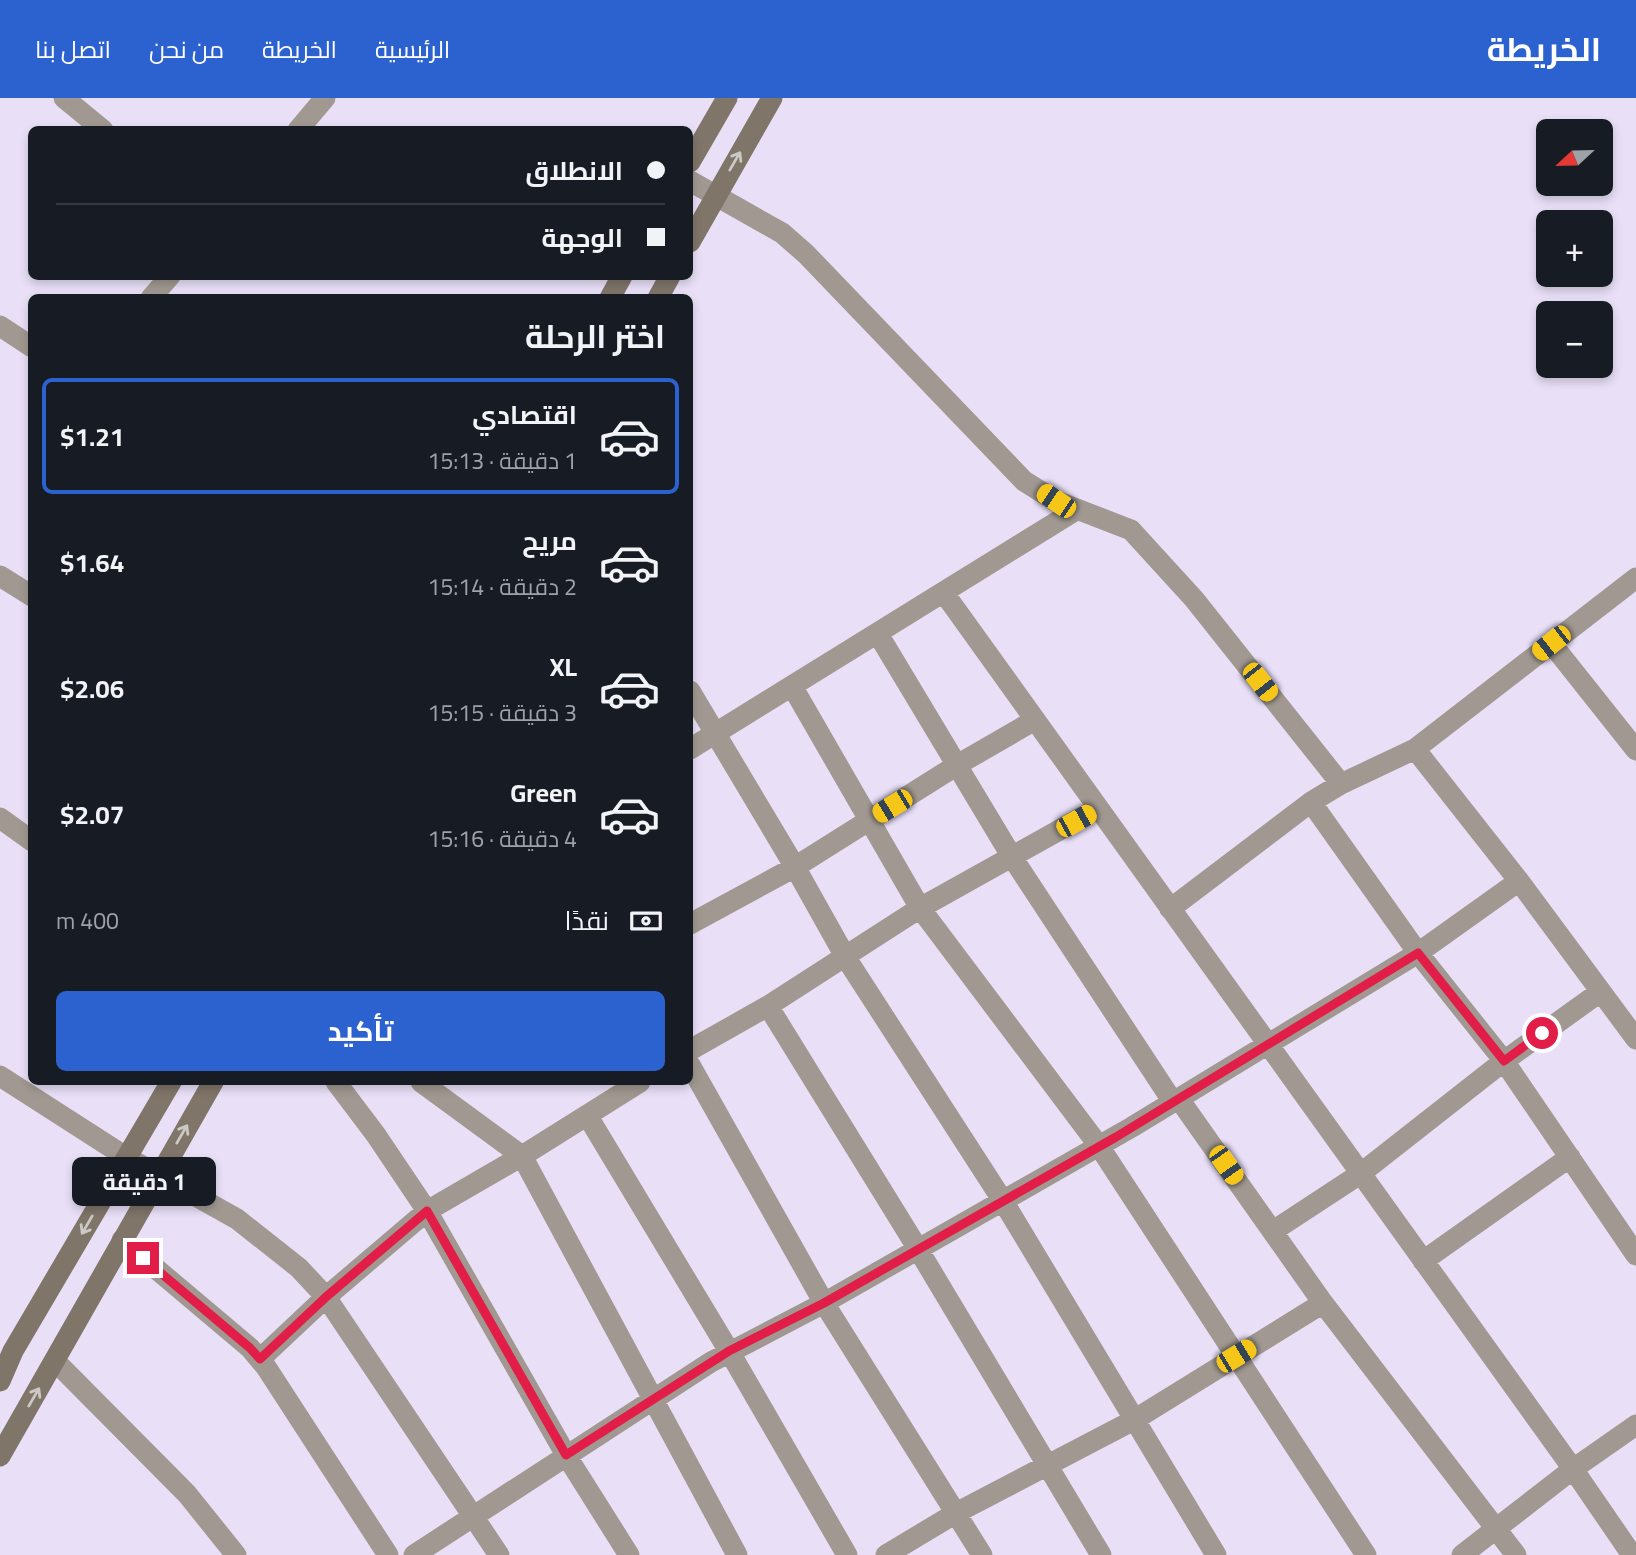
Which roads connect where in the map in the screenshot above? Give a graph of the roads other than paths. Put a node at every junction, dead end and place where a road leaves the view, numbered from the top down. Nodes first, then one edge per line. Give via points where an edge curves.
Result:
1 (64, 98) edge
2 (325, 98) edge
3 (772, 98) edge
4 (722, 100) edge
5 (98, 126) edge
6 (301, 126) edge
7 (693, 156) edge
8 (693, 183) edge
9 (716, 195) junction
10 (693, 237) edge
11 (167, 280) edge
12 (154, 294) edge
13 (0, 326) edge
14 (28, 344) edge
15 (1076, 510) junction
16 (0, 576) edge
17 (1636, 578) edge
18 (944, 593) junction
19 (28, 594) edge
20 (878, 634) junction
21 (1551, 643) junction
22 (792, 686) junction
23 (693, 696) edge
24 (1035, 720) junction
25 (715, 733) junction
26 (693, 747) edge
27 (1415, 749) junction
28 (1636, 750) edge
29 (957, 765) junction
30 (1341, 785) junction
31 (1311, 802) junction
32 (1097, 808) junction
33 (0, 818) edge
34 (870, 820) junction
35 (28, 829) edge
36 (1012, 857) junction
37 (795, 867) junction
38 (1519, 881) junction
39 (920, 908) junction
40 (1170, 909) junction
41 (693, 922) edge
42 (1418, 953) junction
43 (846, 958) junction
44 (1600, 992) junction
45 (768, 1006) junction
46 (1636, 1040) edge
47 (1267, 1045) junction
48 (693, 1048) edge
49 (1504, 1061) junction
50 (693, 1070) edge
51 (0, 1076) edge
52 (169, 1085) edge
53 (211, 1085) edge
54 (338, 1085) edge
55 (425, 1085) edge
56 (635, 1085) edge
57 (1176, 1100) junction
58 (587, 1115) junction
59 (1099, 1146) junction
60 (522, 1156) junction
61 (126, 1157) junction
62 (1570, 1157) junction
63 (1360, 1174) junction
64 (158, 1176) junction
65 (1003, 1201) junction
66 (427, 1211) junction
67 (1273, 1231) junction
68 (122, 1240) junction
69 (918, 1249) junction
70 (1636, 1255) edge
71 (1423, 1261) junction
72 (326, 1297) junction
73 (824, 1303) junction
74 (1323, 1303) junction
75 (7, 1347) edge
76 (729, 1351) junction
77 (1236, 1356) junction
78 (260, 1359) junction
79 (55, 1361) junction
80 (0, 1381) edge
81 (653, 1399) junction
82 (1134, 1420) junction
83 (1636, 1425) edge
84 (566, 1455) junction
85 (0, 1456) edge
86 (1047, 1465) junction
87 (1573, 1469) junction
88 (956, 1513) junction
89 (474, 1516) junction
90 (1497, 1528) junction
91 (236, 1555) edge
92 (387, 1555) edge
93 (414, 1555) edge
94 (499, 1555) edge
95 (629, 1555) edge
96 (737, 1555) edge
97 (847, 1555) edge
98 (886, 1555) edge
99 (982, 1555) edge
100 (1101, 1555) edge
101 (1216, 1555) edge
102 (1366, 1555) edge
103 (1462, 1555) edge
104 (1516, 1555) edge
105 (1632, 1555) edge

1 - 5 street
2 - 6 street
9 -> 3 main road
4 - 7 main road
8 - 9 street
9 - 10 main road
9 - 15 street via 782,233 806,254 1024,481
11 - 12 street
13 - 14 street
15 - 18 street
15 - 30 street via 1131,530 1194,599
16 - 19 street
17 - 21 street
18 - 20 street
18 - 24 street
20 - 22 street
20 - 29 street
21 - 27 street
21 - 28 street
22 - 25 street
22 - 34 street
23 - 25 street
24 - 29 street
24 - 32 street
25 - 26 street
25 - 37 street
27 - 30 street
27 - 38 street
29 - 34 street
29 - 36 street
30 - 31 street
31 - 40 street
31 - 42 street
32 - 36 street
32 - 40 street
33 - 35 street
34 - 37 street
34 - 39 street
36 - 39 street
36 - 57 street
37 - 41 street
37 - 43 street
38 - 42 street
38 - 44 street
39 - 43 street
39 - 59 street
40 - 47 street
42 - 47 street
42 - 49 street
43 - 45 street
43 - 65 street
44 - 46 street
44 - 49 street
45 - 48 street
45 - 69 street
47 - 57 street
47 - 63 street
49 - 62 street
49 - 63 street
50 - 73 street
51 - 61 street
52 - 61 main road
64 -> 53 main road
54 - 66 street
55 - 60 street
56 - 58 street
57 - 59 street
57 - 67 street
58 - 60 street
58 - 76 street
59 - 65 street
59 - 77 street
60 - 66 street
60 - 81 street
61 - 64 street
61 -> 75 main road
62 - 70 street
62 - 71 street
63 - 67 street
63 - 71 street
64 - 68 main road
64 - 72 street via 237,1219 299,1268
65 - 69 street
65 - 82 street
66 - 72 street
66 - 84 street
67 - 74 street
68 - 78 street
68 - 79 main road
69 - 73 street
69 - 86 street
71 - 87 street
72 - 78 street
72 - 89 street
73 - 76 street
73 - 88 street
74 - 77 street
74 - 90 street
75 - 80 main road
76 - 81 street
76 - 97 street
77 - 82 street
77 - 102 street
78 - 92 street
85 -> 79 main road
79 - 91 street via 187,1494
81 - 84 street
81 - 96 street
82 - 86 street
82 - 101 street
83 - 87 street
84 - 89 street
84 - 95 street
86 - 88 street
86 - 100 street
87 - 90 street
87 - 105 street
88 - 98 street
88 - 99 street
89 - 93 street
89 - 94 street
90 - 103 street
90 - 104 street

